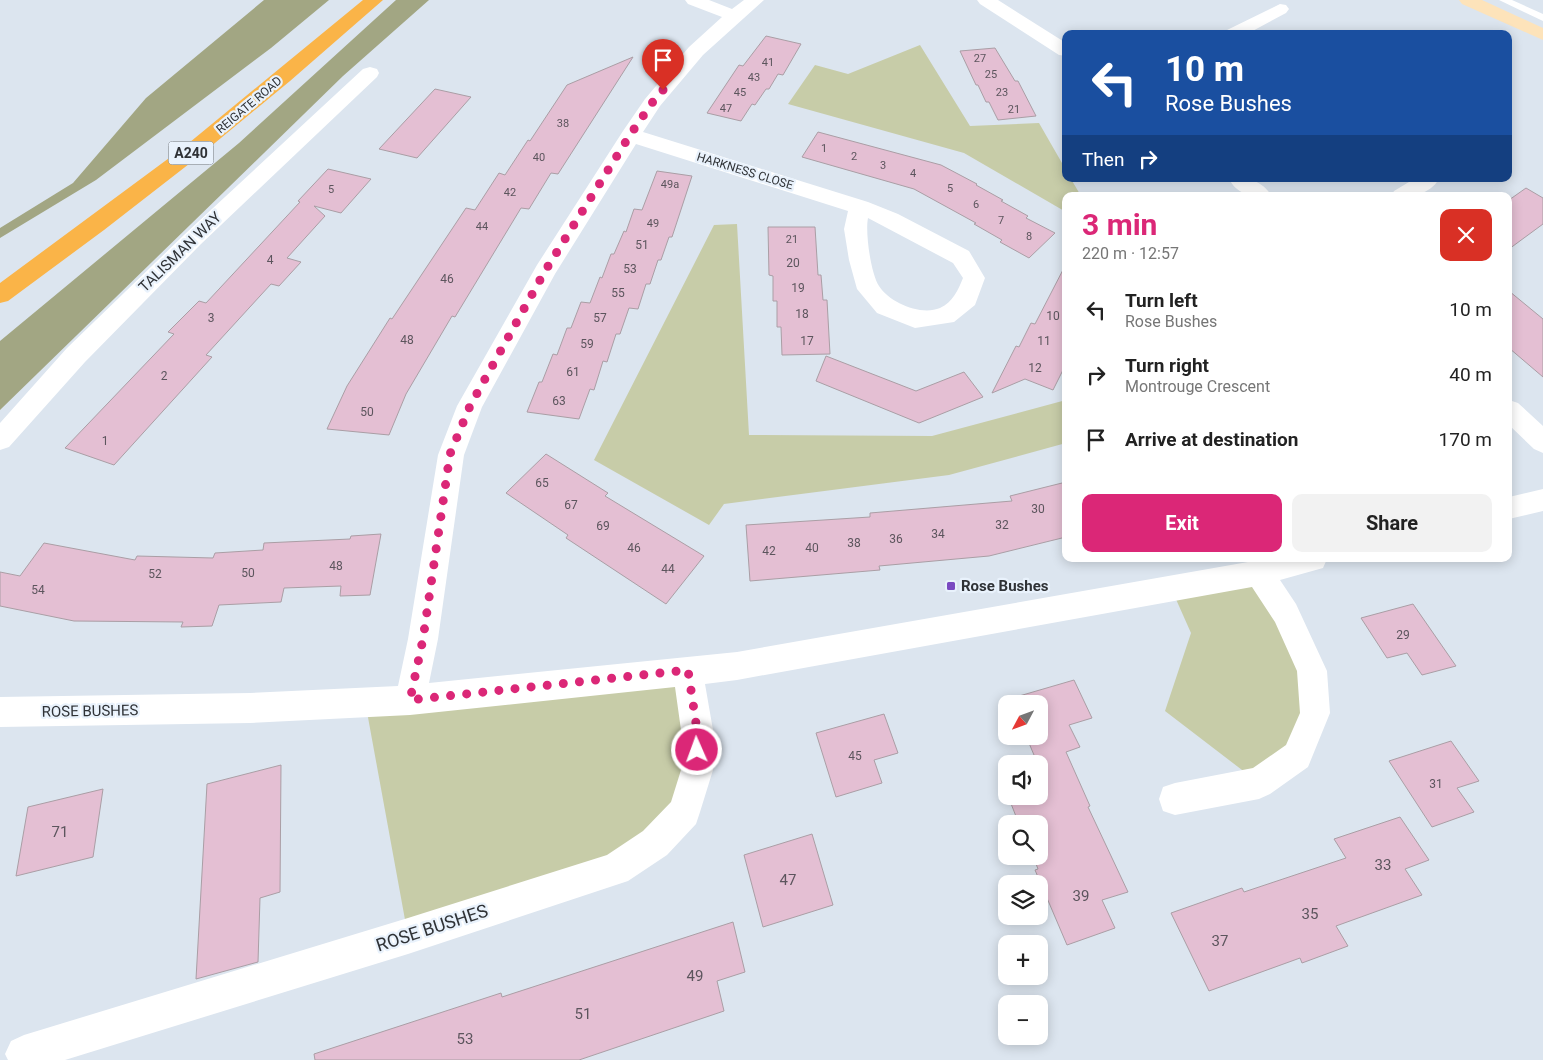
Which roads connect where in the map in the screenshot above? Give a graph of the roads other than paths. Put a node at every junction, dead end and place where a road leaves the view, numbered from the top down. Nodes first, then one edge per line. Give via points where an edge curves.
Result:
1 (374, 0) edge
2 (694, 0) edge
3 (755, 0) edge
4 (986, 0) edge
5 (1468, 0) edge
6 (1504, 0) edge
7 (1280, 9) dead end
8 (734, 16) junction
9 (1543, 18) edge
10 (1241, 30) edge
11 (1543, 35) edge
12 (1062, 48) edge
13 (370, 73) dead end
14 (630, 135) junction
15 (1243, 182) edge
16 (1424, 182) edge
17 (1256, 192) edge
18 (1408, 192) edge
19 (860, 206) junction
20 (0, 295) edge
21 (1512, 413) edge
22 (0, 440) edge
23 (1543, 442) edge
24 (1543, 500) edge
25 (1512, 507) edge
26 (1301, 562) edge
27 (1259, 573) junction
28 (688, 670) junction
29 (410, 700) junction
30 (0, 712) edge
31 (1175, 799) dead end
32 (24, 1054) dead end

1 - 20 highway, REIGATE ROAD / A240 via 208,140 82,238
2 - 8 street
3 - 8 street
4 - 12 street
5 - 11 main road
6 - 9 lane
7 - 10 street
8 - 14 street via 696,51
13 - 22 street, TALISMAN WAY via 76,354
14 - 19 street, HARKNESS CLOSE
14 - 29 street via 540,280 470,406 450,454 423,639
15 - 17 street
16 - 18 street
19 - 19 street, HARKNESS CLOSE via 925,236 961,258 974,278 968,298 946,316 915,318 885,308 868,289 860,260 855,229
21 - 23 street
24 - 25 street
26 - 27 street, ROSE BUSHES
27 - 28 street, ROSE BUSHES via 737,666
27 - 31 street via 1286,612 1312,671 1315,712 1297,756 1259,783
28 - 29 street, ROSE BUSHES
28 - 32 street, ROSE BUSHES via 697,730 697,770 684,812 655,843 616,869
29 - 30 street, ROSE BUSHES via 250,708

